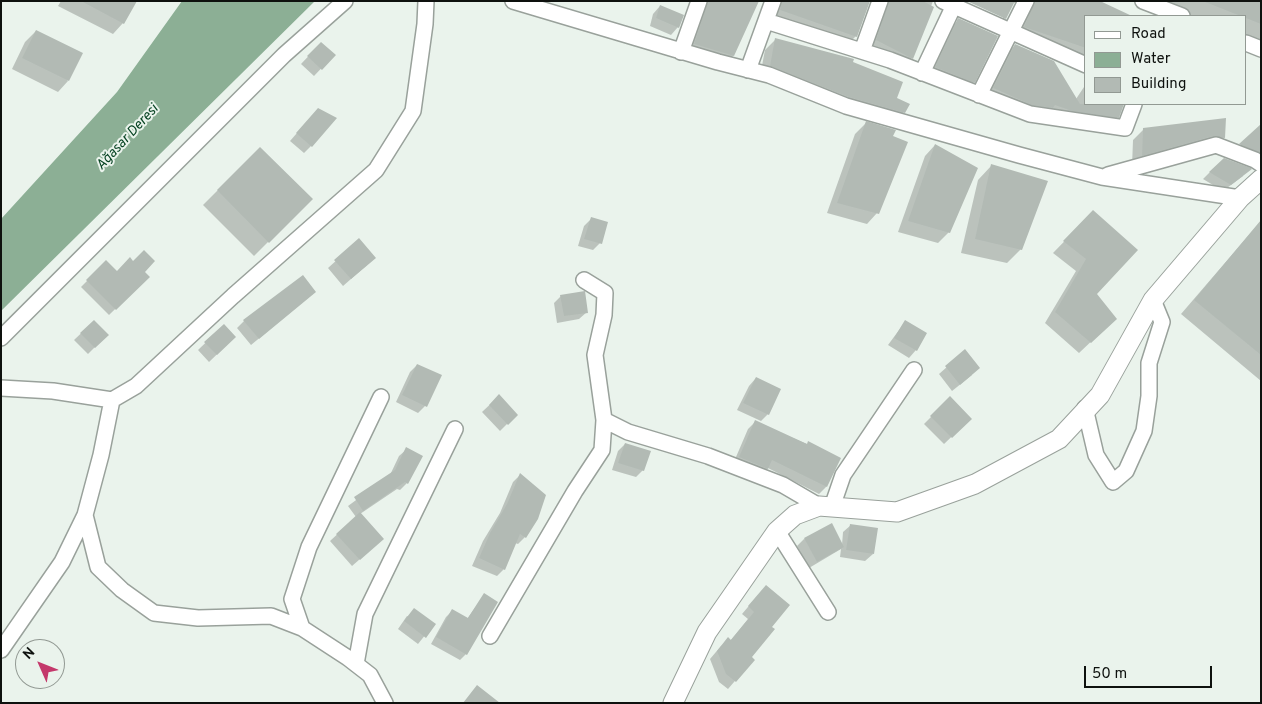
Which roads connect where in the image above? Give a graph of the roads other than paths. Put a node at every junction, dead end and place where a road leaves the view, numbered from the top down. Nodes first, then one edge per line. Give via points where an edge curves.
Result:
1 (345, 1) edge
2 (426, 1) edge
3 (513, 1) edge
4 (699, 1) edge
5 (773, 1) edge
6 (880, 1) edge
7 (1026, 1) edge
8 (1143, 1) edge
9 (951, 2) edge
10 (1177, 15) edge
11 (766, 21) junction
12 (1011, 31) junction
13 (1247, 42) edge
14 (1261, 49) edge
15 (862, 51) junction
16 (681, 52) junction
17 (1084, 64) edge
18 (748, 70) junction
19 (922, 73) junction
20 (979, 96) junction
21 (1134, 105) edge
22 (1261, 164) edge
23 (1102, 177) junction
24 (1261, 179) edge
25 (1240, 198) junction
26 (584, 280) dead end
27 (1153, 300) junction
28 (1, 338) edge
29 (914, 370) dead end
30 (1, 388) edge
31 (381, 398) dead end
32 (112, 400) junction
33 (1085, 408) junction
34 (604, 420) junction
35 (455, 429) dead end
36 (826, 506) junction
37 (84, 515) junction
38 (777, 531) junction
39 (828, 612) dead end
40 (302, 628) junction
41 (490, 636) dead end
42 (1, 650) edge
43 (356, 664) junction
44 (385, 703) edge
45 (673, 703) edge

1 - 28 street via 284,55
2 - 32 street via 413,112 376,170 136,386
3 - 16 street
4 - 16 street
5 - 11 street
6 - 15 street
7 - 12 street
8 - 10 street
9 - 12 street
9 - 19 street
11 - 15 street
11 - 18 street
12 - 17 street
12 - 20 street
13 - 14 street
15 - 19 street
16 - 18 street
18 - 23 street via 846,106
19 - 20 street
20 - 21 street via 1030,114 1125,128
22 - 23 street via 1216,145
23 - 25 street
24 - 25 street
25 - 27 street
26 - 34 street via 605,293 604,315 595,355
27 - 33 street via 1100,394
27 - 33 street via 1162,322 1150,363 1144,431 1126,472 1113,482 1096,455
29 - 36 street via 843,475
30 - 32 street
31 - 40 street via 309,547 292,599
32 - 37 street
33 - 36 street via 1059,439 975,484 898,512
34 - 36 street via 628,432 708,456 766,478
34 - 41 street via 602,450
35 - 43 street via 365,614
36 - 38 street via 795,515
37 - 40 street via 98,567 154,614 198,618 272,616
37 - 42 street via 62,562
38 - 39 street
38 - 45 street via 707,632
40 - 43 street
43 - 44 street via 370,675

